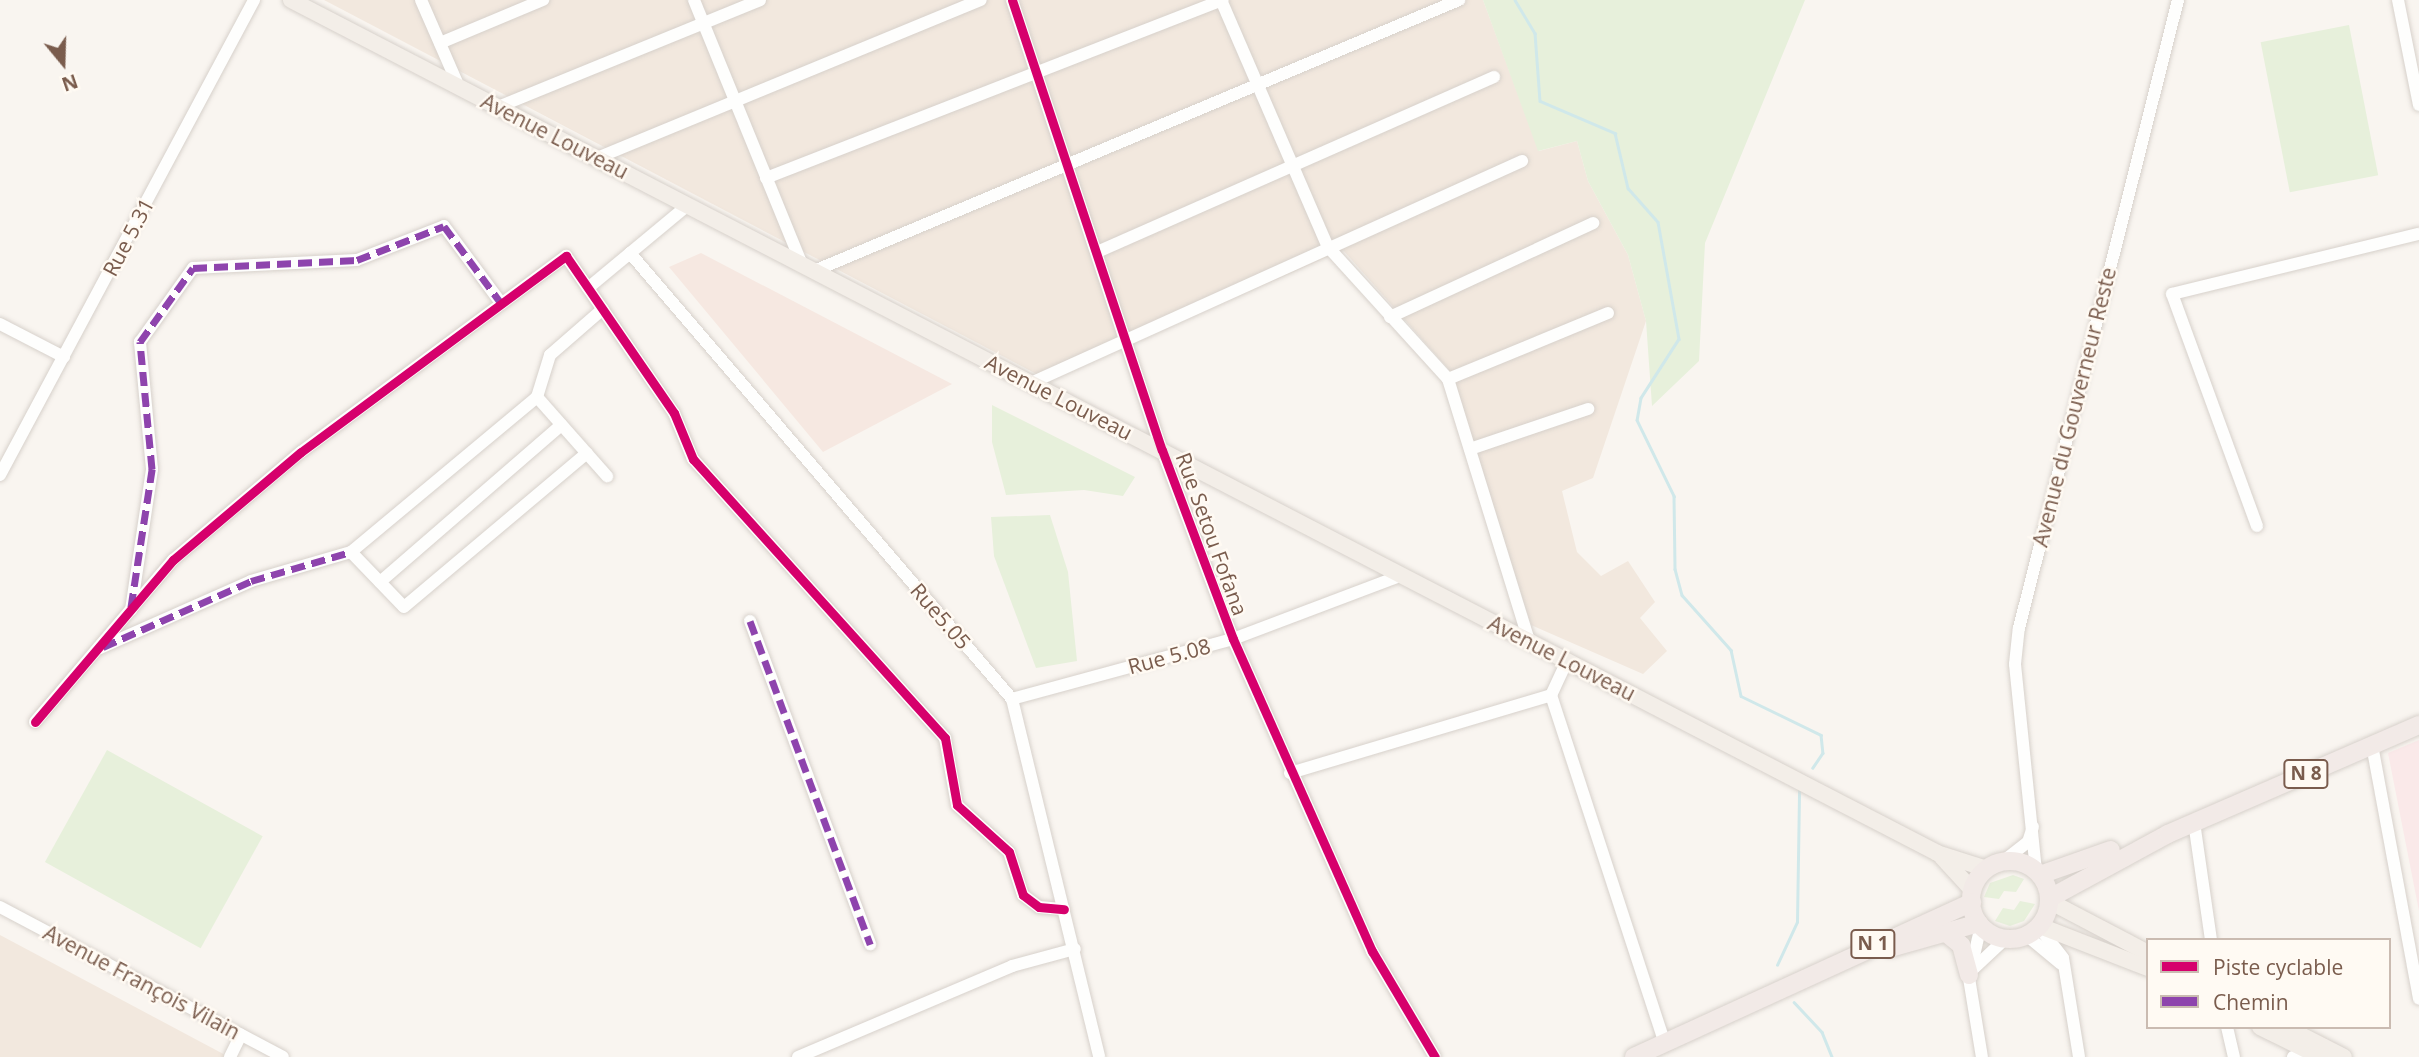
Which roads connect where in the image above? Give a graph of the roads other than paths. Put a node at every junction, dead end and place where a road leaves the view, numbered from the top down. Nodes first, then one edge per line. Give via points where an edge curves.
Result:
1 (254, 0) edge
2 (292, 0) edge
3 (421, 0) edge
4 (543, 0) edge
5 (694, 0) edge
6 (760, 0) edge
7 (981, 0) edge
8 (1012, 0) edge
9 (1222, 0) edge
10 (1459, 0) edge
11 (2178, 0) edge
12 (2398, 0) edge
13 (704, 23) junction
14 (440, 43) junction
15 (1036, 73) junction
16 (1494, 77) dead end
17 (1258, 85) junction
18 (459, 87) junction
19 (736, 101) junction
20 (2419, 105) edge
21 (498, 107) junction
22 (597, 158) junction
23 (1522, 161) dead end
24 (1067, 165) junction
25 (1293, 166) junction
26 (766, 178) junction
27 (688, 205) junction
28 (1593, 223) dead end
29 (2419, 233) edge
30 (1328, 247) junction
31 (1097, 252) junction
32 (630, 253) junction
33 (808, 267) junction
34 (588, 288) junction
35 (501, 303) junction
36 (603, 309) junction
37 (1608, 313) dead end
38 (1390, 317) junction
39 (0, 324) edge
40 (1126, 339) junction
41 (64, 357) junction
42 (1448, 379) junction
43 (1031, 383) junction
44 (537, 397) junction
45 (1588, 409) dead end
46 (561, 425) junction
47 (1163, 450) junction
48 (1469, 450) junction
49 (587, 453) junction
50 (0, 475) edge
51 (607, 476) dead end
52 (2257, 526) dead end
53 (351, 552) junction
54 (1402, 575) junction
55 (380, 582) junction
56 (131, 610) junction
57 (750, 621) dead end
58 (1233, 639) junction
59 (1529, 641) junction
60 (96, 650) junction
61 (1567, 661) junction
62 (1551, 695) junction
63 (1012, 699) junction
64 (35, 722) dead end
65 (2419, 725) edge
66 (2372, 745) junction
67 (1290, 773) junction
68 (2034, 820) junction
69 (2194, 822) junction
70 (1937, 853) junction
71 (1994, 866) junction
72 (2038, 873) junction
73 (1972, 896) junction
74 (2052, 897) junction
75 (0, 906) edge
76 (1064, 909) junction
77 (1980, 924) junction
78 (1945, 932) junction
79 (2039, 932) junction
80 (2211, 938) edge
81 (2005, 939) junction
82 (870, 944) dead end
83 (1075, 949) junction
84 (2146, 952) edge
85 (2062, 966) junction
86 (2146, 967) edge
87 (1969, 976) junction
88 (1776, 992) junction
89 (2419, 999) edge
90 (2227, 1029) edge
91 (2265, 1029) edge
92 (2289, 1029) edge
93 (241, 1034) junction
94 (1665, 1044) junction
95 (2327, 1054) edge
96 (229, 1057) edge
97 (283, 1057) edge
98 (799, 1057) edge
99 (1099, 1057) edge
100 (1436, 1057) edge
101 (1634, 1057) edge
102 (1982, 1057) edge
103 (2080, 1057) edge
104 (2234, 1057) edge
105 (2293, 1057) edge

1 - 41 street, Rue 5.31
2 - 18 main road, Avenue Louveau
3 - 14 street
4 - 14 street
5 - 13 street
6 - 13 street
7 - 19 street
8 - 15 street, Rue Setou Fofana
9 - 15 street
9 - 17 street
10 - 17 street
11 - 68 street, Avenue du Gouverneur Reste via 2019,628 2015,664
12 - 20 street
13 - 19 street
13 - 21 street
14 - 18 street
15 - 24 street, Rue Setou Fofana
15 - 26 street
16 - 25 street
17 - 24 street
17 - 25 street
18 - 21 main road, Avenue Louveau
19 - 22 street
19 - 26 street
21 - 22 main road, Avenue Louveau
22 - 27 main road, Avenue Louveau
23 - 30 street
24 - 31 street, Rue Setou Fofana
24 - 33 street
25 - 30 street
25 - 31 street
26 - 33 street
27 - 32 street
27 - 33 main road, Avenue Louveau
28 - 38 street
29 - 52 street via 2172,294
30 - 38 street
30 - 40 street
31 - 40 street, Rue Setou Fofana
32 - 34 street
32 - 63 street, Rue5.05
33 - 43 main road, Avenue Louveau
34 - 35 street via 566,256
34 - 36 street
35 - 56 street via 301,452 173,560
35 - 56 street via 444,226 357,260 193,268 140,342 152,470
36 - 44 street via 550,355
36 - 76 street via 674,413 692,459 945,738 957,805 1009,852 1023,895 1039,907
37 - 42 street
38 - 42 street
39 - 41 street
40 - 43 street
40 - 47 street, Rue Setou Fofana
41 - 50 street, Rue 5.31
42 - 48 street
43 - 47 main road, Avenue Louveau
44 - 46 street
44 - 53 street
45 - 48 street
46 - 49 street
46 - 55 street
47 - 54 main road, Avenue Louveau
47 - 58 street, Rue Setou Fofana
48 - 59 street
49 - 51 street
49 - 55 street via 404,607
53 - 55 street
53 - 60 street via 251,582
54 - 58 street, Rue 5.08
54 - 59 main road, Avenue Louveau
56 - 60 street
57 - 82 street
58 - 63 street, Rue 5.08
58 - 67 street, Rue Setou Fofana
59 - 61 main road, Avenue Louveau
60 - 64 street
61 - 62 street
61 - 70 main road, Avenue Louveau
62 - 67 street
62 - 94 street
63 - 76 street, Rue5.05
65 - 66 highway, N 8
66 - 69 highway, N 8
66 - 89 street
67 - 100 street, Rue Setou Fofana via 1372,951
68 - 71 street via 2028,842
68 - 72 street, Avenue du Gouverneur Reste
69 - 72 highway, N 8
69 - 74 highway, N 8
69 - 80 street
70 - 71 main road, Avenue Louveau
70 - 73 main road, Avenue Louveau
71 - 72 highway via 2016,862
71 - 73 highway
72 - 74 highway
73 - 77 highway
73 - 88 highway, N 1
74 - 79 highway
74 - 84 main road
75 - 93 street, Avenue François Vilain
76 - 83 street, Rue5.05
77 - 78 highway, N 1
77 - 81 highway
77 - 87 street
78 - 87 highway via 1961,945
78 - 88 highway, N 1 via 1903,942
79 - 81 highway
79 - 85 street
79 - 85 street
79 - 86 main road
81 - 87 street via 1984,954
83 - 98 street via 1012,966
83 - 99 street, Rue5.05
85 - 103 street
87 - 102 street
88 - 94 highway, N 1
90 - 104 street
91 - 95 main road
92 - 95 main road
93 - 96 street
93 - 97 street, Avenue François Vilain
94 - 101 highway, N 1
95 - 105 street

